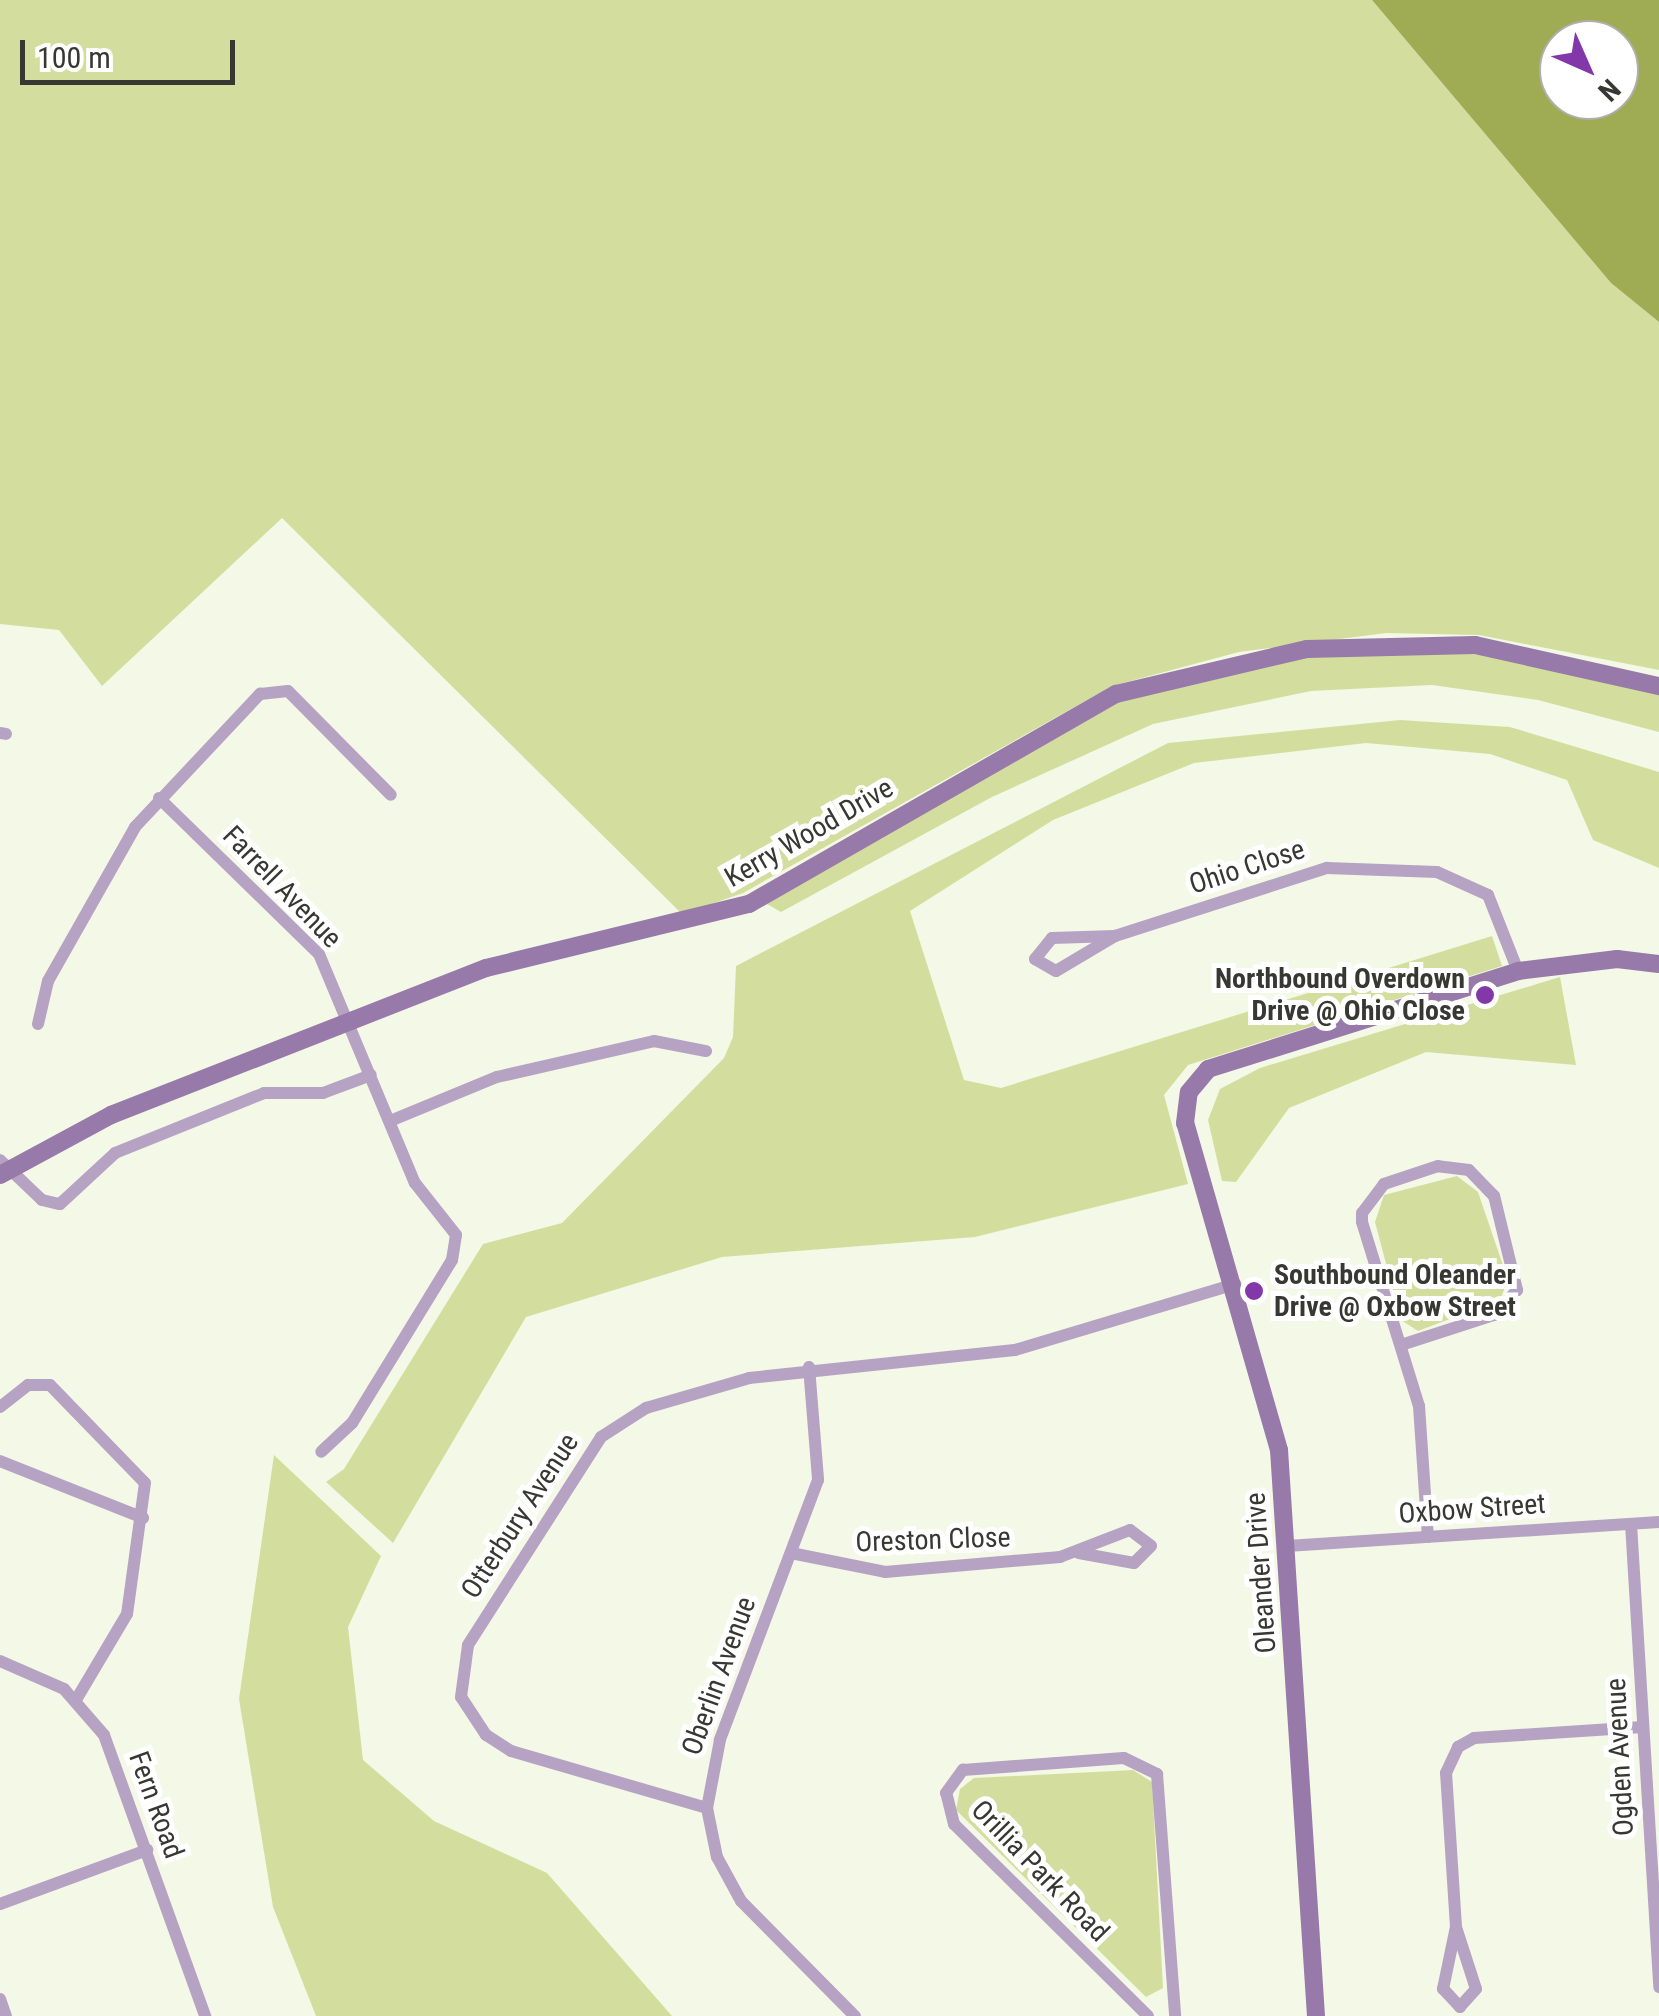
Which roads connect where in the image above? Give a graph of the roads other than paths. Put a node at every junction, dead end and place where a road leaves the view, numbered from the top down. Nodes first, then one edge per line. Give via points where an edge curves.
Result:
1 (1659, 686) edge
2 (391, 795) dead end
3 (158, 798) junction
4 (1115, 936) junction
5 (1659, 964) edge
6 (1518, 972) junction
7 (38, 1024) dead end
8 (350, 1024) junction
9 (706, 1051) dead end
10 (371, 1074) junction
11 (390, 1121) junction
12 (3, 1168) edge
13 (1235, 1284) junction
14 (1401, 1345) junction
15 (808, 1367) junction
16 (0, 1406) edge
17 (321, 1452) dead end
18 (0, 1460) edge
19 (143, 1518) junction
20 (1659, 1522) edge
21 (1631, 1524) junction
22 (1428, 1537) junction
23 (1287, 1546) junction
24 (791, 1553) junction
25 (1078, 1553) junction
26 (0, 1661) edge
27 (76, 1700) junction
28 (1643, 1727) junction
29 (708, 1808) junction
30 (147, 1850) junction
31 (1655, 1865) edge
32 (0, 1904) edge
33 (1456, 1927) junction
34 (1659, 1987) edge
35 (0, 1999) edge
36 (6, 2016) edge
37 (205, 2016) edge
38 (855, 2016) edge
39 (1148, 2016) edge
40 (1175, 2016) edge
41 (1316, 2016) edge

1 - 8 street, Kerry Wood Drive via 1456,646 1307,649 1116,694 749,904 486,968
2 - 3 street via 276,689
3 - 7 street via 48,981
3 - 8 street, Farrell Avenue via 314,948
4 - 4 street, Ohio Close via 1052,938 1035,959 1056,970
4 - 6 street, Ohio Close via 1327,868 1437,872 1488,895
5 - 6 street, Oleander Drive via 1573,962
6 - 13 street, Oleander Drive via 1208,1070 1189,1092 1190,1140
8 - 10 street, Farrell Avenue
8 - 12 street, Kerry Wood Drive via 110,1115
9 - 11 street via 636,1045 497,1078
10 - 11 street, Farrell Avenue
10 - 12 street via 323,1094 264,1094 115,1154 60,1204
11 - 17 street, Farrell Avenue via 416,1183 456,1235 456,1252 352,1423
13 - 15 street, Otterbury Avenue via 1016,1350
13 - 23 street, Oleander Drive via 1274,1418
14 - 14 street via 1494,1315 1517,1290 1494,1196 1469,1170 1428,1168 1376,1189 1363,1206
14 - 22 street via 1419,1406
15 - 24 street, Oberlin Avenue via 819,1472
15 - 29 street, Otterbury Avenue via 658,1404 613,1426 570,1478 462,1668 466,1708 498,1744
16 - 19 street via 28,1385 57,1389 140,1472
18 - 19 street
19 - 27 street via 127,1614
20 - 21 street, Oxbow Street
21 - 22 street, Oxbow Street
21 - 28 street, Ogden Avenue
22 - 23 street, Oxbow Street
23 - 41 street, Oleander Drive
24 - 25 street, Oreston Close via 870,1572
24 - 29 street, Oberlin Avenue via 720,1740
25 - 25 street, Oreston Close via 1134,1563 1151,1546 1130,1530
26 - 27 street, Fern Road
27 - 30 street, Fern Road via 104,1735
28 - 31 street, Ogden Avenue
28 - 33 street via 1474,1738 1458,1747 1446,1773
29 - 38 street, Oberlin Avenue via 713,1844 741,1901
30 - 32 street
30 - 37 street, Fern Road
31 - 34 street, Ogden Avenue
33 - 33 street via 1443,1989 1460,2006 1476,1989
35 - 36 street
39 - 40 street, Orillia Park Road via 954,1824 946,1793 962,1770 1124,1758 1157,1774

